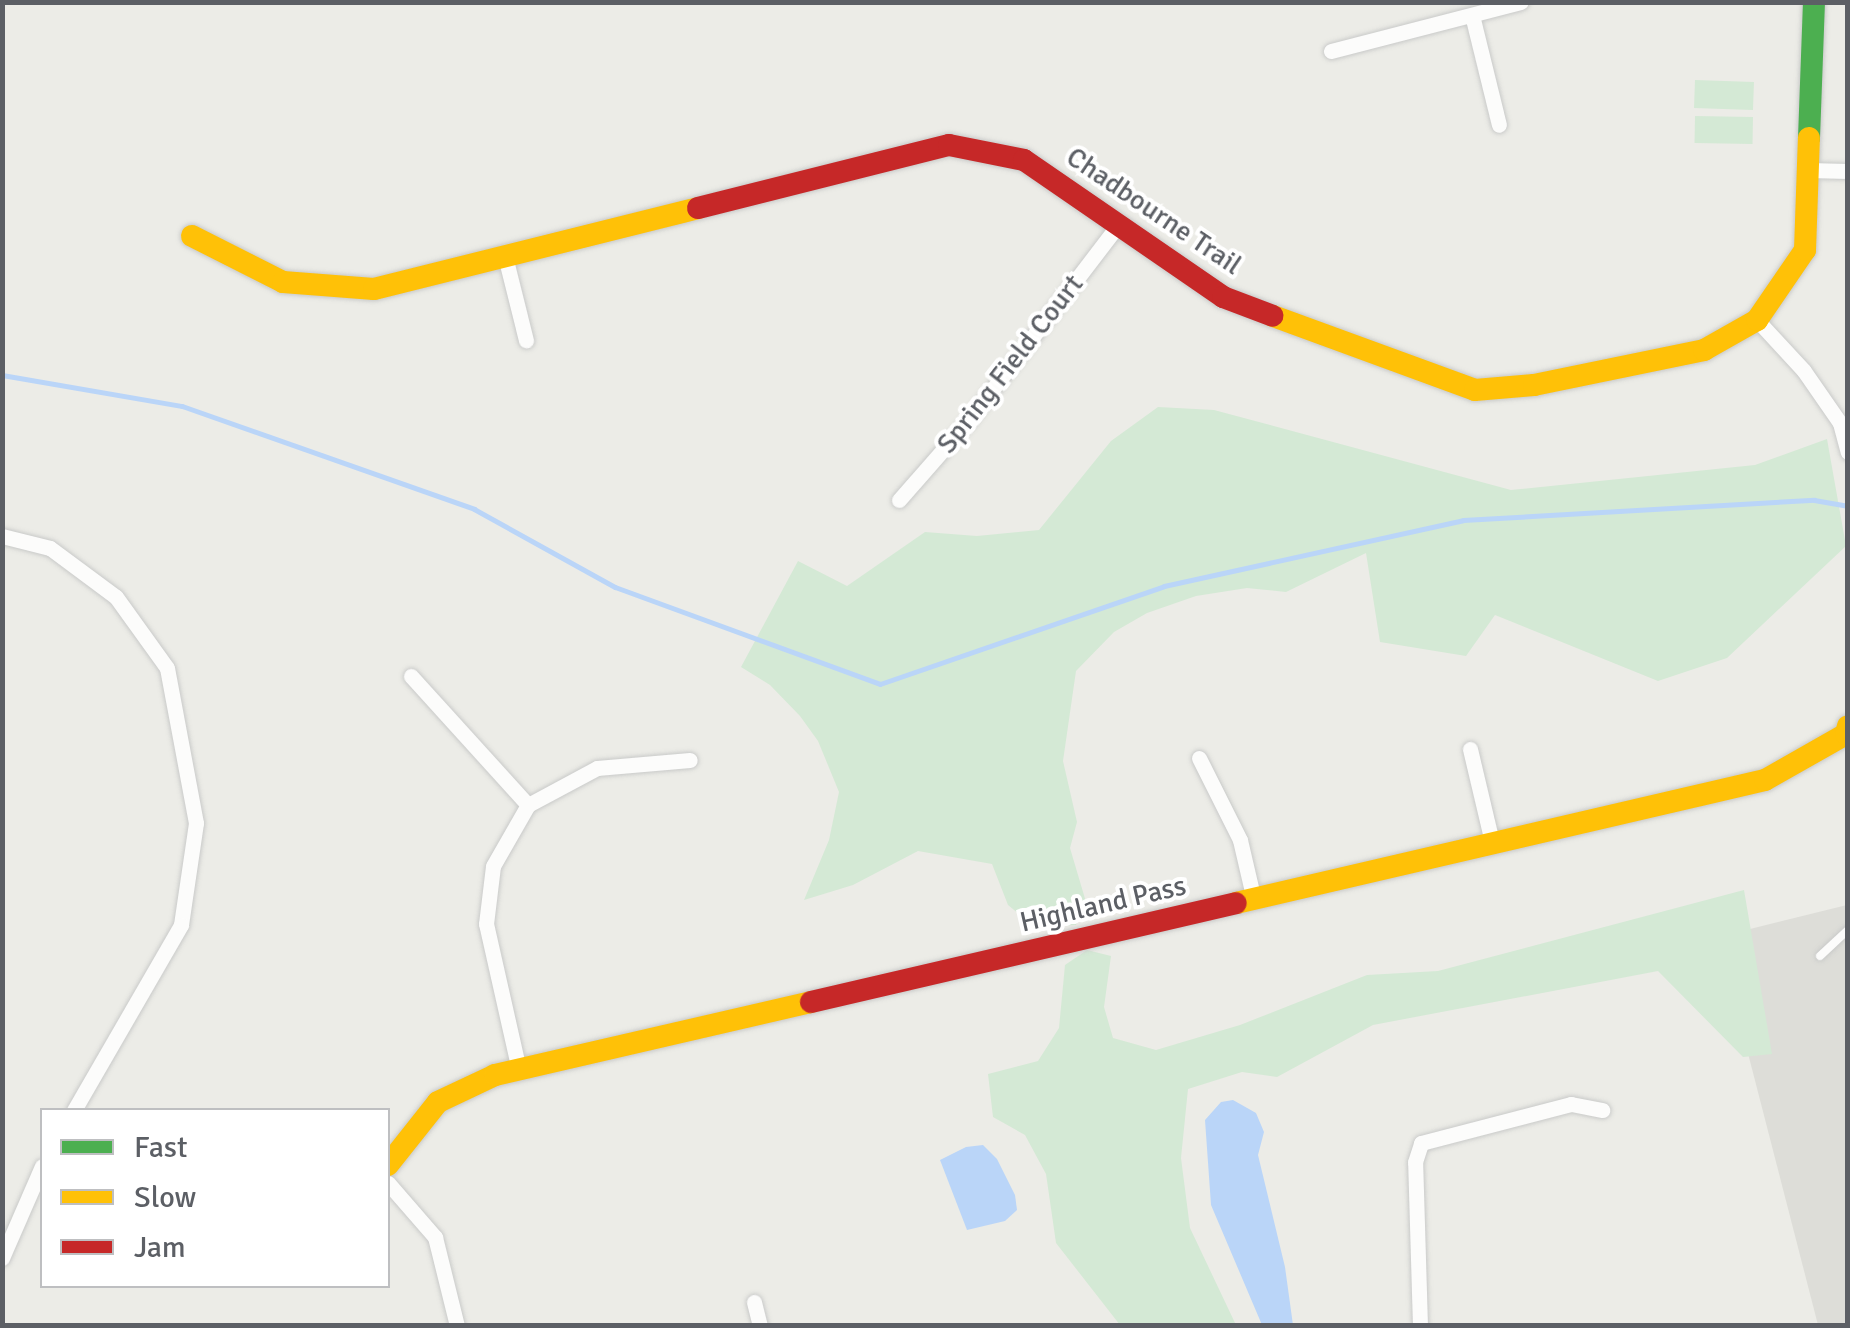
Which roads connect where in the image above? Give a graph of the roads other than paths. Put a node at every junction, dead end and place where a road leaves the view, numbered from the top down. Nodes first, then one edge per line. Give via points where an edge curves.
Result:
1 (1521, 2) edge
2 (1814, 2) edge
3 (1472, 15) junction
4 (1331, 52) dead end
5 (1499, 125) dead end
6 (1808, 170) junction
7 (1848, 171) edge
8 (1118, 225) junction
9 (192, 236) dead end
10 (505, 256) junction
11 (1757, 320) junction
12 (526, 340) dead end
13 (1848, 452) edge
14 (899, 500) dead end
15 (2, 536) edge
16 (412, 676) dead end
17 (1848, 726) edge
18 (1470, 749) dead end
19 (1199, 758) dead end
20 (690, 760) dead end
21 (528, 805) junction
22 (1492, 842) junction
23 (1254, 900) junction
24 (1848, 930) edge
25 (1820, 956) dead end
26 (518, 1070) junction
27 (75, 1108) edge
28 (1602, 1110) dead end
29 (390, 1163) edge
30 (40, 1177) edge
31 (390, 1185) edge
32 (35, 1203) edge
33 (2, 1258) edge
34 (754, 1302) dead end
35 (457, 1326) edge
36 (760, 1326) edge
37 (1420, 1326) edge

1 - 3 street
2 - 6 street, Chadbourne Trail
3 - 4 street
3 - 5 street
6 - 7 street
6 - 11 street, Chadbourne Trail via 1805,250
8 - 10 street, Chadbourne Trail via 1024,160 949,144
8 - 11 street, Chadbourne Trail via 1224,297 1475,390 1704,350
8 - 14 street, Spring Field Court
9 - 10 street, Chadbourne Trail via 282,282 374,289
10 - 12 street
11 - 13 street via 1804,370
15 - 27 street via 50,548 116,597 168,668 196,823 181,925
16 - 21 street
17 - 22 street, Highland Pass via 1846,734 1765,780
18 - 22 street
19 - 23 street via 1240,840
20 - 21 street via 597,768
21 - 26 street via 493,866 486,924
22 - 23 street, Highland Pass
23 - 26 street, Highland Pass
24 - 25 lane
26 - 29 street, Highland Pass via 438,1102
28 - 37 street via 1571,1104 1421,1143 1415,1162
30 - 32 street
31 - 35 street via 434,1237
32 - 33 street
34 - 36 street

